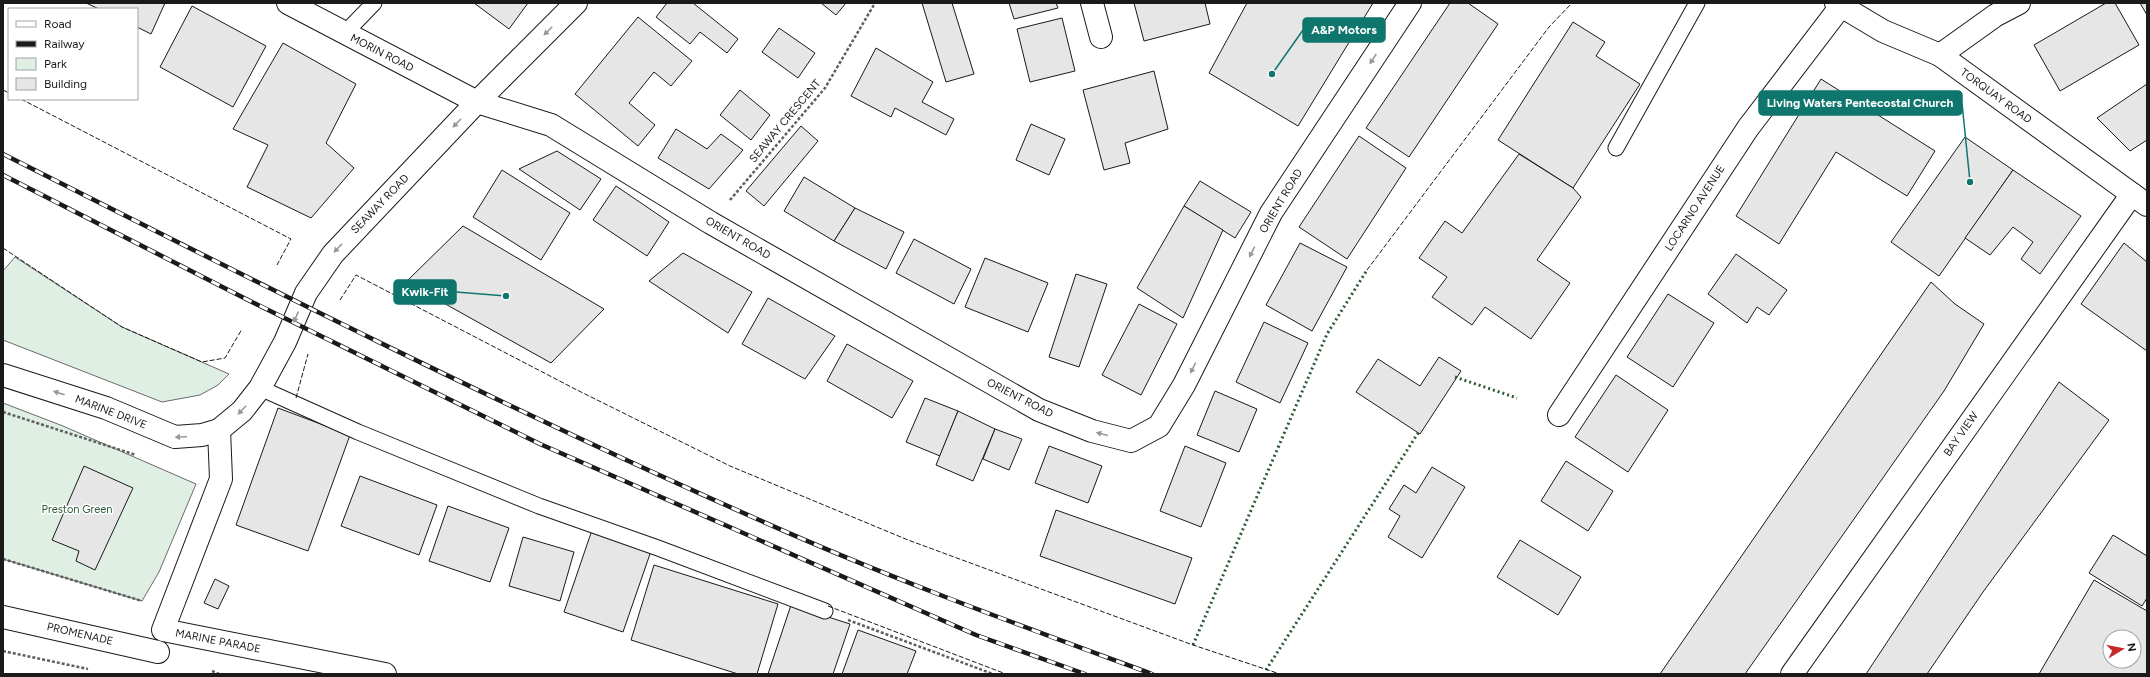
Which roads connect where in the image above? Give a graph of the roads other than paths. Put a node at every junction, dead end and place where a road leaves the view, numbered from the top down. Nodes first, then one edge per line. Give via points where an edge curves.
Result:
1 (288, 3) edge
2 (374, 3) edge
3 (576, 3) edge
4 (1092, 3) edge
5 (1410, 3) edge
6 (1698, 3) edge
7 (2019, 3) edge
8 (1838, 5) edge
9 (344, 34) junction
10 (1101, 37) dead end
11 (1940, 55) junction
12 (477, 102) junction
13 (1616, 148) dead end
14 (2140, 200) edge
15 (3, 375) edge
16 (260, 388) junction
17 (1559, 415) dead end
18 (219, 430) junction
19 (825, 611) road end
20 (3, 617) edge
21 (158, 652) dead end
22 (385, 674) edge
23 (1792, 674) edge

1 - 9 street, MORIN ROAD
2 - 9 lane
3 -> 12 street, SEAWAY ROAD
4 - 10 street
5 -> 12 street, ORIENT ROAD via 1271,214 1184,385 1159,426 1131,442 1092,431 1039,410 711,223 551,125
6 - 13 lane
7 - 11 street via 1996,15
8 - 11 street, TORQUAY ROAD via 1883,31
8 - 17 street, LOCARNO AVENUE via 1748,128
9 - 12 street, MORIN ROAD
11 - 14 street, TORQUAY ROAD
12 -> 16 street, SEAWAY ROAD via 333,254 306,293 285,342
14 - 23 street, BAY VIEW
18 -> 15 street, MARINE DRIVE via 202,435 175,437 106,408
16 -> 18 street, SEAWAY ROAD via 242,410
16 - 19 lane via 358,432 539,506
18 - 22 street, MARINE PARADE via 220,479 163,630
20 - 21 street, PROMENADE

